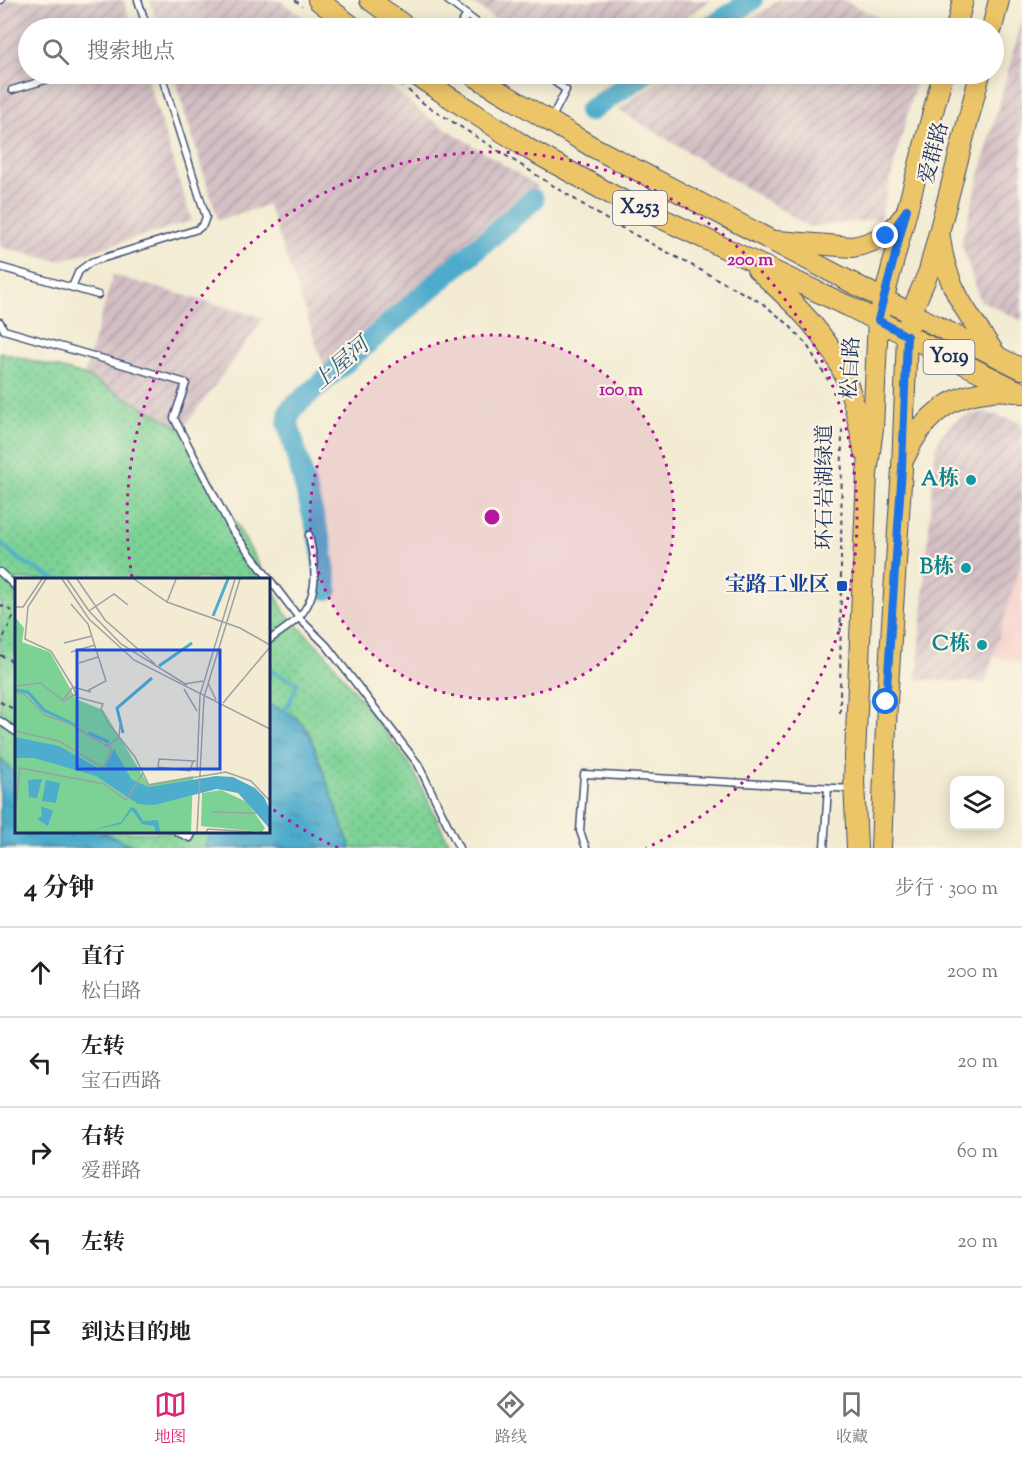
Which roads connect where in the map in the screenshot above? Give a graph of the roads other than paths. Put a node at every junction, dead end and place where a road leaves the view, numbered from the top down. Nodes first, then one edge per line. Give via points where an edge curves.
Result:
1 (138, 0) edge
2 (318, 0) edge
3 (370, 0) edge
4 (447, 0) edge
5 (963, 0) edge
6 (999, 0) edge
7 (467, 15) junction
8 (144, 18) edge
9 (341, 18) edge
10 (394, 18) edge
11 (465, 18) edge
12 (471, 18) edge
13 (958, 18) edge
14 (994, 18) edge
15 (32, 84) edge
16 (164, 84) edge
17 (429, 84) edge
18 (487, 84) edge
19 (558, 84) edge
20 (941, 84) edge
21 (977, 84) edge
22 (12, 90) dead end
23 (549, 123) junction
24 (907, 209) junction
25 (940, 227) junction
26 (769, 240) junction
27 (739, 254) junction
28 (0, 267) edge
29 (72, 287) junction
30 (98, 295) dead end
31 (883, 299) junction
32 (911, 313) junction
33 (878, 320) junction
34 (0, 322) edge
35 (907, 336) junction
36 (997, 357) junction
37 (1022, 369) edge
38 (1022, 393) edge
39 (902, 468) junction
40 (867, 474) junction
41 (309, 535) dead end
42 (0, 572) edge
43 (269, 578) edge
44 (270, 580) edge
45 (15, 586) edge
46 (299, 618) junction
47 (270, 640) edge
48 (0, 721) edge
49 (15, 731) edge
50 (828, 788) junction
51 (854, 789) junction
52 (181, 833) edge
53 (192, 833) edge
54 (857, 841) edge
55 (881, 842) edge
56 (459, 848) edge
57 (586, 848) edge
58 (824, 848) edge

1 - 8 lane
2 - 9 main road
3 - 10 main road
4 - 7 lane
5 - 13 main road
6 - 14 main road
7 - 11 lane
7 - 12 lane
15 - 22 lane
16 - 29 lane via 206,217 203,225 91,262 79,271
17 - 27 main road, 松白路 / X253 via 575,175
18 - 23 main road, X253
19 - 23 lane via 566,90
20 - 24 main road, 爱群路
21 - 25 main road, 爱群路
23 - 26 main road, X253
24 - 26 main road via 886,236 864,245
24 - 31 main road, 爱群路
25 - 32 main road, 爱群路 via 929,271
25 - 36 main road via 952,285
26 - 31 main road, X253
27 - 33 main road, 松白路 / X253
27 - 40 main road via 780,290 833,353 854,405
28 - 29 lane
29 - 30 lane
31 - 32 main road, X253
31 - 33 main road, 爱群路
32 - 35 main road
32 - 36 main road, Y019
33 - 35 main road, Y019
33 - 40 main road, 松白路
34 - 43 lane via 4,330 186,383 174,418 232,530
35 - 38 main road, Y019
35 - 39 main road
36 - 37 main road, Y019
38 - 39 main road via 976,393 947,403 916,436
39 - 55 main road
40 - 51 main road, 松白路
41 - 46 lane via 316,578 311,600
42 - 45 lane
44 - 46 lane
46 - 47 lane
46 - 56 lane via 327,646 418,764
48 - 49 lane
50 - 51 lane
50 - 57 lane via 584,774 580,831
50 - 58 lane
51 - 54 main road, 松白路
52 - 53 lane via 190,838

